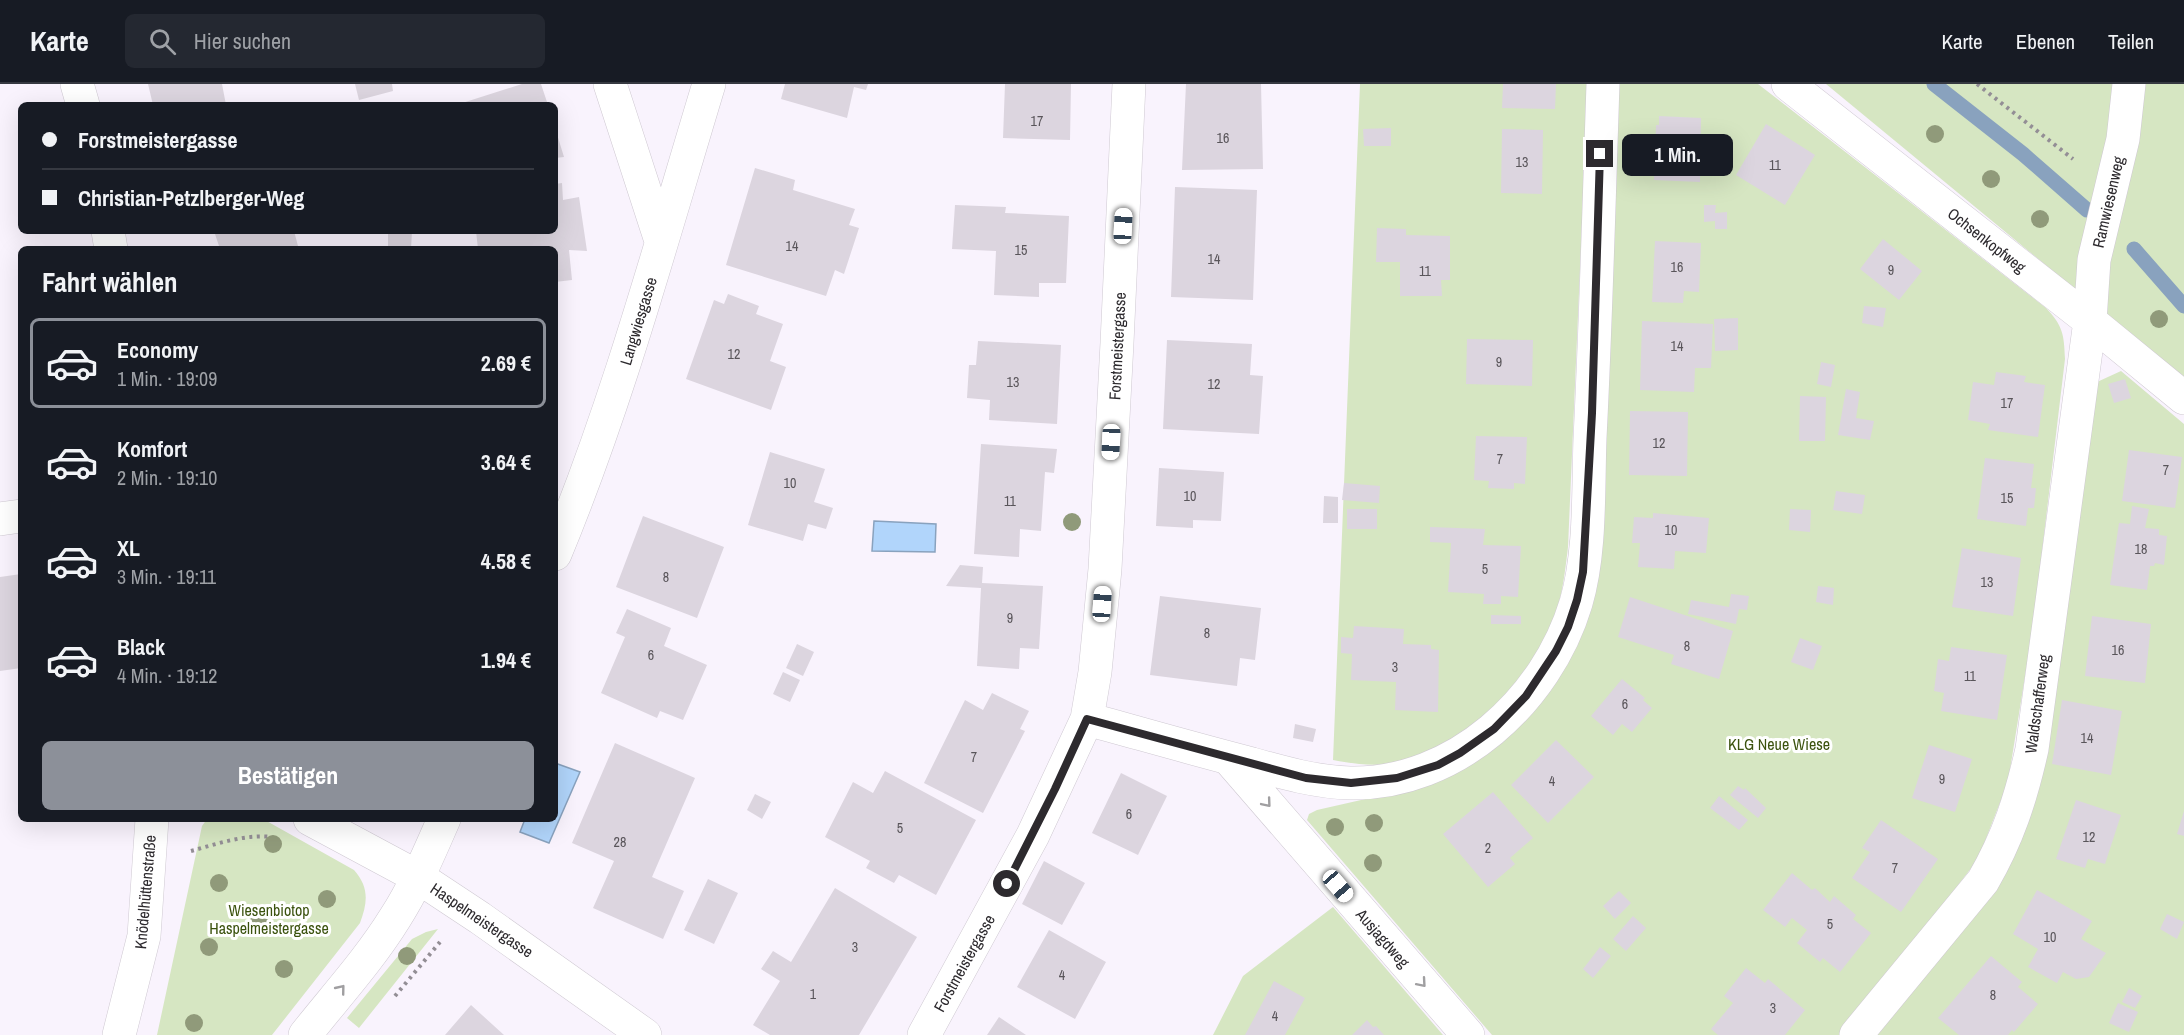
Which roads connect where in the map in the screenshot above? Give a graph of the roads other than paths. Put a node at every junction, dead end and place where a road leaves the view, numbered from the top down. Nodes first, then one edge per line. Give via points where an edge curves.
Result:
1 (77, 84) edge
2 (610, 84) edge
3 (709, 84) edge
4 (1128, 84) edge
5 (1603, 84) edge
6 (1788, 84) edge
7 (2129, 84) edge
8 (82, 102) edge
9 (662, 240) junction
10 (2090, 321) junction
11 (2184, 398) edge
12 (18, 516) edge
13 (0, 519) edge
14 (558, 546) edge
15 (1087, 719) junction
16 (1229, 759) junction
17 (152, 822) edge
18 (316, 822) edge
19 (443, 822) edge
20 (418, 877) junction
21 (119, 1035) edge
22 (305, 1035) edge
23 (645, 1035) edge
24 (924, 1035) edge
25 (1468, 1035) edge
26 (1856, 1035) edge

1 - 8 street
2 - 9 street
3 - 9 street, Langwiesgasse
4 - 15 street, Forstmeistergasse via 1105,569
5 - 16 street via 1585,548 1577,600 1556,651 1526,696 1494,729 1460,753 1418,773 1351,783 1306,778
6 - 10 street, Ochsenkopfweg
7 - 10 street, Ramwiesenweg via 2123,139 2094,260
9 - 14 street, Langwiesgasse via 624,368
10 - 11 street, Ochsenkopfweg
10 - 26 street, Waldschafferweg via 2032,749 2013,821 1983,881
12 - 13 street
15 - 16 street
15 - 24 street, Forstmeistergasse via 1033,835
16 -> 25 street, Ausjagdweg
17 - 21 street, Knödelhüttenstraße via 144,936
18 - 20 street, Haspelmeistergasse
19 - 20 street
22 -> 20 street via 372,951
20 - 23 street, Haspelmeistergasse

